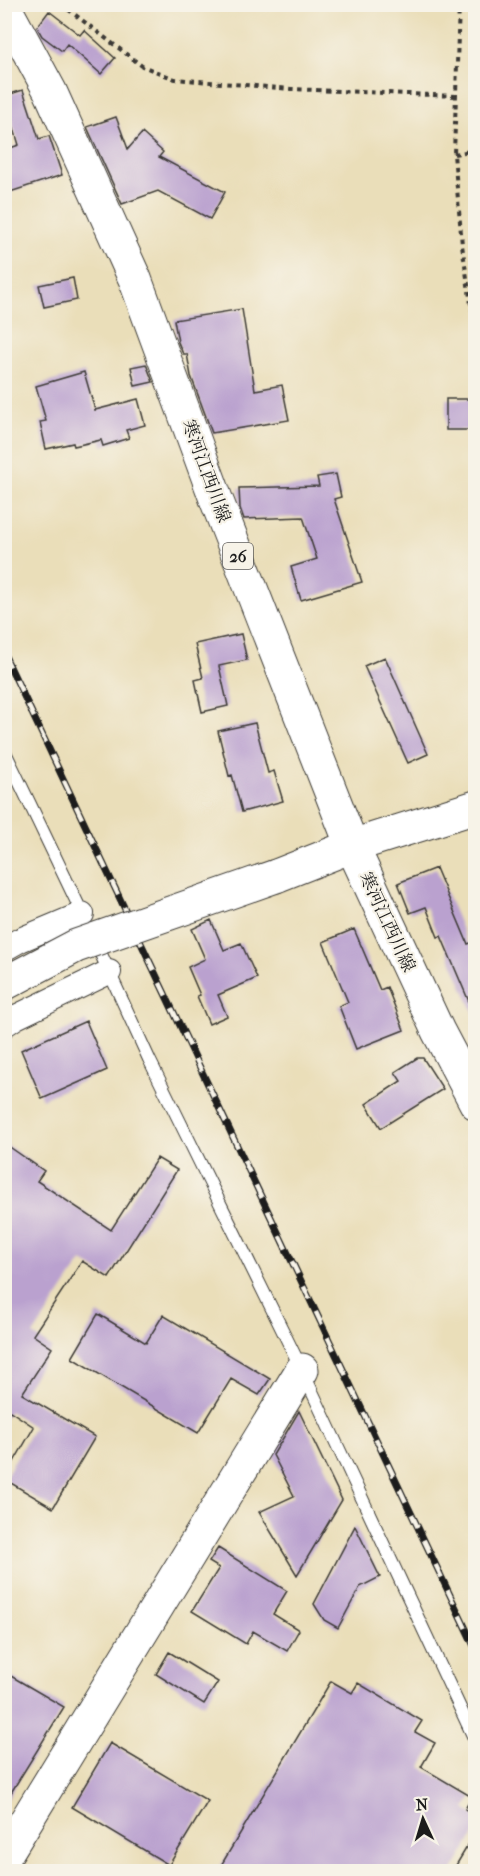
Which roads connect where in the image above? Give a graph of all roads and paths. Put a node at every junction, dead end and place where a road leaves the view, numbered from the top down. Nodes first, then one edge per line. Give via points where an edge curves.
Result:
1 (61, 4) edge
2 (459, 4) edge
3 (4, 6) edge
4 (456, 96) junction
5 (476, 150) edge
6 (454, 154) junction
7 (476, 337) edge
8 (4, 750) edge
9 (476, 807) edge
10 (352, 846) junction
11 (82, 914) junction
12 (4, 949) edge
13 (109, 972) junction
14 (4, 984) edge
15 (4, 1025) edge
16 (472, 1088) edge
17 (302, 1370) junction
18 (476, 1742) edge
19 (4, 1857) edge

1 - 4 path via 142,66 175,80
2 - 4 path
3 - 10 main road, 寒河江西川線 / 26 via 50,91 135,279 216,500
4 - 6 path
5 - 6 path
6 - 7 path
8 - 11 lane
9 - 10 main road
10 - 14 main road, bridge via 76,946
10 - 16 main road, 寒河江西川線 / 26 via 438,1031
11 - 12 street
11 - 13 lane
13 - 15 street
13 - 17 lane
17 - 18 lane
17 - 19 main road

